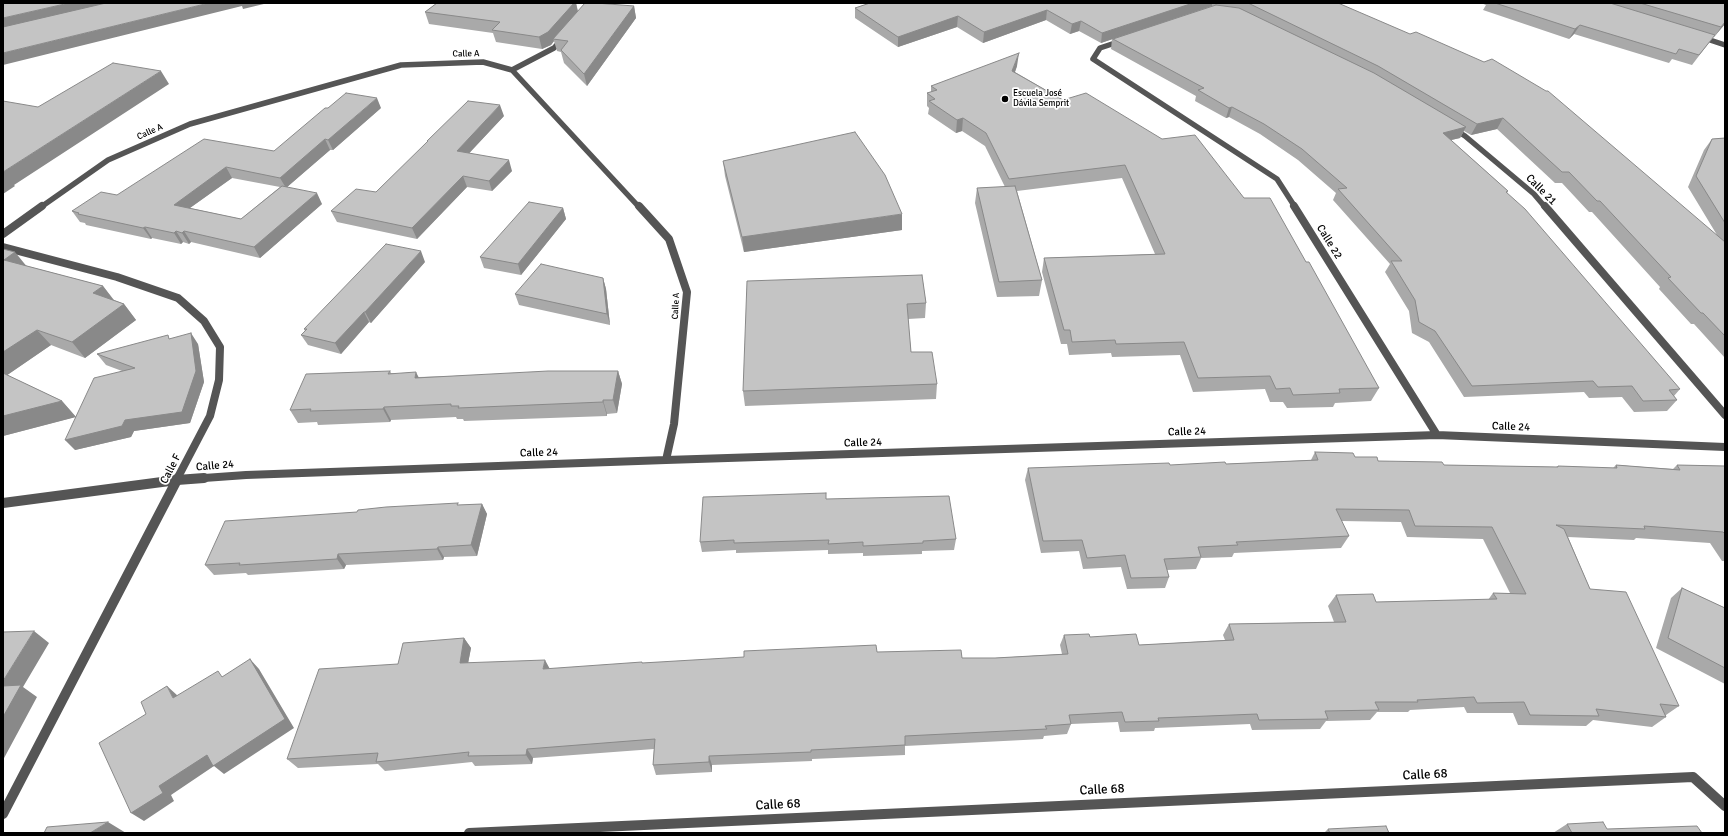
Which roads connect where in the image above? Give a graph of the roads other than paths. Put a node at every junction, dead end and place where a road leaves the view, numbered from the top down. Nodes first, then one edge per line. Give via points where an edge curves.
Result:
1 (564, 36) edge
2 (1695, 36) edge
3 (1128, 39) edge
4 (1725, 45) edge
5 (512, 70) junction
6 (1445, 124) edge
7 (3, 234) edge
8 (3, 247) edge
9 (1725, 415) edge
10 (1437, 435) junction
11 (1725, 447) edge
12 (666, 460) junction
13 (177, 480) junction
14 (3, 503) edge
15 (1725, 806) edge
16 (3, 814) edge
17 (469, 833) edge

1 - 5 street via 554,48
2 - 4 street
3 - 10 street, Calle 22 via 1100,48 1093,59 1277,179
5 - 7 street, Calle A via 483,62 401,65 190,124 108,160
5 - 12 street, Calle A via 669,239 687,292 674,424
6 - 9 street, Calle 21 via 1465,136 1534,194
8 - 13 street, Calle F via 117,277 178,298 204,321 220,347 219,380 210,416
10 - 11 street, Calle 24
10 - 12 street, Calle 24
12 - 13 street, Calle 24 via 246,475
13 - 14 street, Calle 24
13 - 16 street, Calle F
15 - 17 street, Calle 68 via 1693,777

